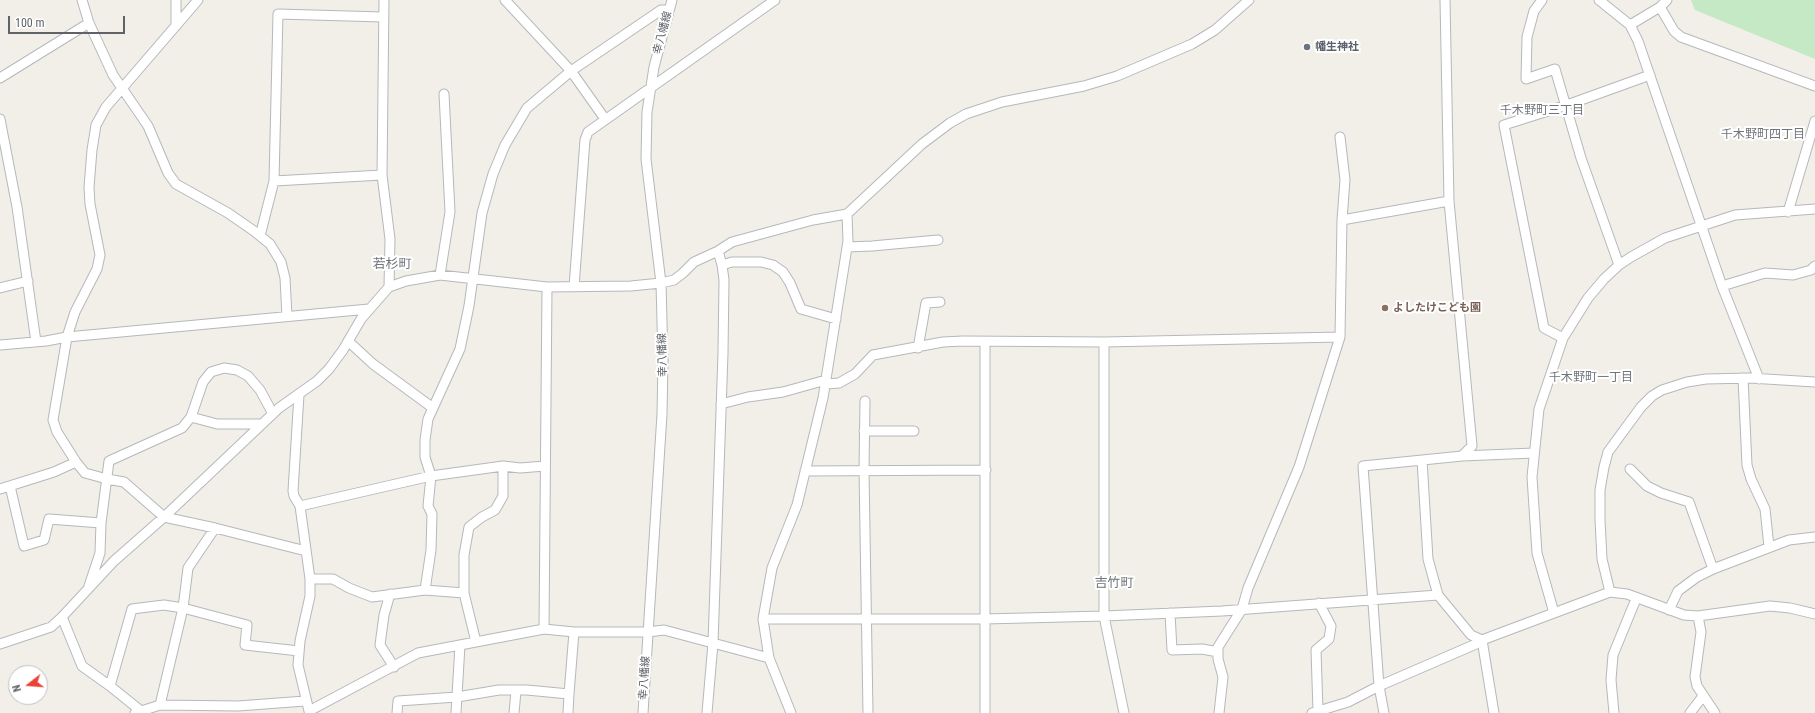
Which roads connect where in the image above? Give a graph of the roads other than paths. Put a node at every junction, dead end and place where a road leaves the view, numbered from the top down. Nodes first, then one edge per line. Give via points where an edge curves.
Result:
1 (82, 0) edge
2 (176, 0) edge
3 (198, 0) edge
4 (384, 0) edge
5 (505, 0) edge
6 (672, 0) edge
7 (775, 0) edge
8 (1249, 0) edge
9 (1445, 0) edge
10 (1542, 0) edge
11 (1599, 0) edge
12 (1664, 3) edge
13 (669, 10) junction
14 (383, 17) junction
15 (89, 23) junction
16 (1630, 25) junction
17 (176, 26) junction
18 (571, 71) junction
19 (1650, 75) junction
20 (0, 78) edge
21 (1815, 86) edge
22 (122, 87) junction
23 (650, 88) junction
24 (444, 94) dead end
25 (1566, 106) junction
26 (0, 119) edge
27 (605, 119) junction
28 (1815, 121) edge
29 (1340, 137) dead end
30 (3, 154) edge
31 (382, 175) junction
32 (274, 181) junction
33 (1449, 201) junction
34 (1815, 209) edge
35 (1788, 212) junction
36 (847, 214) junction
37 (1342, 220) junction
38 (1702, 225) junction
39 (260, 236) junction
40 (938, 240) dead end
41 (847, 246) junction
42 (718, 251) junction
43 (722, 265) junction
44 (1619, 265) junction
45 (1815, 266) edge
46 (440, 275) junction
47 (472, 280) junction
48 (28, 281) junction
49 (661, 283) junction
50 (1722, 286) junction
51 (389, 287) junction
52 (547, 287) junction
53 (574, 287) junction
54 (0, 288) edge
55 (940, 302) dead end
56 (369, 309) junction
57 (287, 316) junction
58 (836, 319) junction
59 (67, 337) junction
60 (1340, 337) junction
61 (1562, 338) junction
62 (348, 341) junction
63 (36, 342) junction
64 (985, 342) junction
65 (1104, 342) junction
66 (0, 345) edge
67 (918, 348) junction
68 (1743, 378) junction
69 (1759, 379) junction
70 (826, 382) junction
71 (1815, 382) edge
72 (298, 396) junction
73 (865, 401) dead end
74 (721, 404) junction
75 (433, 408) junction
76 (273, 414) junction
77 (191, 417) junction
78 (262, 424) junction
79 (864, 431) junction
80 (914, 431) dead end
81 (1534, 453) junction
82 (1462, 456) junction
83 (1422, 460) junction
84 (76, 462) junction
85 (503, 466) junction
86 (544, 466) junction
87 (1630, 469) dead end
88 (864, 470) junction
89 (986, 470) junction
90 (805, 471) junction
91 (431, 476) junction
92 (107, 479) junction
93 (10, 486) junction
94 (0, 489) edge
95 (300, 506) junction
96 (164, 518) junction
97 (101, 523) junction
98 (215, 528) junction
99 (1815, 537) edge
100 (1768, 547) junction
101 (306, 551) junction
102 (1713, 569) junction
103 (310, 579) junction
104 (87, 590) junction
105 (425, 590) junction
106 (1610, 592) junction
107 (464, 593) junction
108 (390, 594) junction
109 (1438, 595) junction
110 (1636, 599) junction
111 (1373, 600) junction
112 (1319, 603) junction
113 (183, 608) junction
114 (1242, 609) junction
115 (1669, 610) junction
116 (1170, 613) junction
117 (1554, 613) junction
118 (1815, 614) edge
119 (1104, 616) junction
120 (1698, 616) junction
121 (62, 617) junction
122 (763, 619) junction
123 (867, 619) junction
124 (984, 619) junction
125 (544, 629) junction
126 (574, 632) junction
127 (648, 632) junction
128 (1482, 640) junction
129 (476, 642) junction
130 (713, 643) junction
131 (0, 644) edge
132 (460, 645) junction
133 (299, 651) junction
134 (1218, 652) junction
135 (769, 658) junction
136 (394, 667) junction
137 (110, 686) junction
138 (1378, 686) junction
139 (516, 691) junction
140 (569, 694) junction
141 (457, 696) junction
142 (1703, 696) junction
143 (305, 702) junction
144 (160, 705) junction
145 (174, 709) edge
146 (238, 709) edge
147 (137, 712) edge
148 (1315, 712) edge
149 (397, 713) edge
150 (456, 713) edge
151 (514, 713) edge
152 (568, 713) edge
153 (643, 713) edge
154 (707, 713) edge
155 (791, 713) edge
156 (868, 713) edge
157 (985, 713) edge
158 (1124, 713) edge
159 (1219, 713) edge
160 (1384, 713) edge
161 (1494, 713) edge
162 (1614, 713) edge
163 (1690, 713) edge
164 (1715, 713) edge

1 - 15 street
2 - 17 street
3 - 17 street
4 - 14 street
5 - 18 street
6 - 13 street, 幸八幡線
7 - 23 street
8 - 36 street via 1215,30 1192,44 1117,76 1084,86 1002,102 966,114 922,144
9 - 33 street
10 - 25 street via 1534,11 1527,37 1526,79 1555,69
11 - 16 street
12 - 16 street
12 - 21 street via 1674,31 1681,37
13 - 18 street via 661,10
13 - 23 street, 幸八幡線
14 - 31 street
14 - 32 street via 278,14
15 - 20 street
15 - 22 street via 113,75
16 - 19 street
17 - 22 street
18 - 27 street
18 - 47 street via 527,108 505,145 493,174 482,214
19 - 25 street
19 - 38 street
22 - 39 street via 148,126 162,163 176,184 228,213
22 - 59 street via 96,125 89,187 100,255 97,269 75,312
23 - 27 street
23 - 49 street, 幸八幡線 via 646,159
24 - 46 street via 450,212
25 - 44 street via 1581,158
25 - 61 street via 1504,125 1544,328
26 - 30 street
27 - 53 street via 588,132 585,140
28 - 35 street
29 - 37 street via 1345,180
30 - 48 street via 17,207
31 - 32 street
31 - 51 street via 390,239
32 - 39 street
33 - 37 street
33 - 82 street via 1472,446
34 - 35 street
35 - 38 street via 1735,215
36 - 41 street
36 - 42 street via 813,220 732,242
37 - 60 street
38 - 44 street via 1665,238
38 - 50 street
39 - 57 street via 270,244 281,262 285,278
40 - 41 street
41 - 58 street
42 - 43 street
42 - 49 street via 694,262 674,280
43 - 58 street via 732,262 761,262 773,265 783,272 790,283 801,309
43 - 74 street via 724,313
44 - 61 street via 1588,298
45 - 50 street via 1793,276 1765,273
46 - 47 street
46 - 51 street
47 - 52 street
47 - 75 street via 460,349
48 - 54 street
48 - 63 street
49 - 53 street
49 - 127 street, 幸八幡線 via 662,414
50 - 69 street
51 - 56 street
52 - 53 street
52 - 86 street
55 - 67 street via 926,303
56 - 57 street
56 - 62 street
57 - 59 street
58 - 70 street
59 - 63 street
59 - 84 street via 53,420 56,432
60 - 65 street
60 - 114 street via 1298,467 1248,588
61 - 81 street via 1539,409
62 - 72 street via 329,370
62 - 75 street via 373,364
63 - 66 street
64 - 65 street
64 - 67 street via 943,342
64 - 89 street
65 - 119 street
67 - 70 street via 873,355 855,374 839,383
68 - 69 street
68 - 100 street via 1747,465 1764,509
68 - 106 street via 1706,379 1662,390 1641,407 1608,452 1600,490 1600,520 1602,560
69 - 71 street
70 - 74 street
70 - 90 street
72 - 76 street
72 - 95 street via 293,491
73 - 79 street
74 - 130 street
75 - 91 street via 428,419 425,440 425,457
76 - 77 street via 260,390 248,376 237,370 224,368 211,372 204,382
76 - 78 street
77 - 78 street via 218,424
77 - 92 street via 182,428 109,461
78 - 96 street
79 - 80 street
79 - 88 street
81 - 82 street
81 - 117 street via 1532,477 1537,553
82 - 83 street
83 - 109 street via 1428,559
83 - 111 street via 1363,466
84 - 92 street via 85,473
84 - 93 street
85 - 86 street
85 - 91 street
85 - 107 street via 503,496 495,510 469,527 464,555
86 - 125 street
87 - 102 street via 1647,486 1689,502
88 - 89 street
88 - 90 street
88 - 123 street
89 - 124 street
90 - 122 street via 796,505 772,568
91 - 95 street
91 - 105 street via 428,506 432,514 431,550
92 - 96 street via 124,482
92 - 97 street
93 - 94 street
93 - 97 street via 24,546 44,540 49,519
95 - 101 street
96 - 98 street
96 - 104 street via 114,561
97 - 104 street via 100,553
98 - 101 street
98 - 113 street via 188,568
99 - 100 street via 1789,540
100 - 102 street
101 - 103 street
102 - 115 street via 1678,591
103 - 108 street via 333,579 372,597
103 - 133 street via 310,596
104 - 121 street
105 - 107 street
105 - 108 street
106 - 110 street via 1627,594
106 - 117 street
107 - 129 street
108 - 136 street via 380,645
109 - 111 street
109 - 128 street via 1471,636
110 - 115 street
110 - 162 street via 1613,655 1611,680
111 - 112 street
111 - 138 street
112 - 114 street
112 - 148 street via 1331,626 1329,639 1316,650
113 - 133 street via 247,625 245,645
113 - 137 street via 164,605 132,609
113 - 144 street
114 - 116 street
114 - 134 street via 1218,647
115 - 120 street
116 - 119 street
116 - 134 street via 1172,650 1202,649
117 - 128 street
118 - 120 street via 1770,606
119 - 124 street
119 - 158 street
120 - 142 street via 1701,632 1696,677 1697,686
121 - 131 street via 51,627
121 - 137 street via 82,666
122 - 123 street
122 - 135 street
123 - 124 street
123 - 156 street
124 - 157 street
125 - 126 street
125 - 129 street
126 - 127 street
126 - 140 street
127 - 130 street via 664,630
127 - 153 street, 幸八幡線
128 - 138 street
128 - 161 street
129 - 132 street
130 - 135 street
130 - 154 street
132 - 136 street via 418,653
132 - 141 street
133 - 143 street via 298,665
134 - 159 street via 1223,677
135 - 155 street
136 - 143 street via 309,711
137 - 147 street
138 - 148 street via 1348,702
138 - 160 street
139 - 140 street
139 - 141 street via 498,690
139 - 151 street
140 - 152 street
141 - 149 street via 398,701
141 - 150 street
142 - 163 street
142 - 164 street
143 - 146 street
144 - 145 street
144 - 147 street
145 - 146 street

